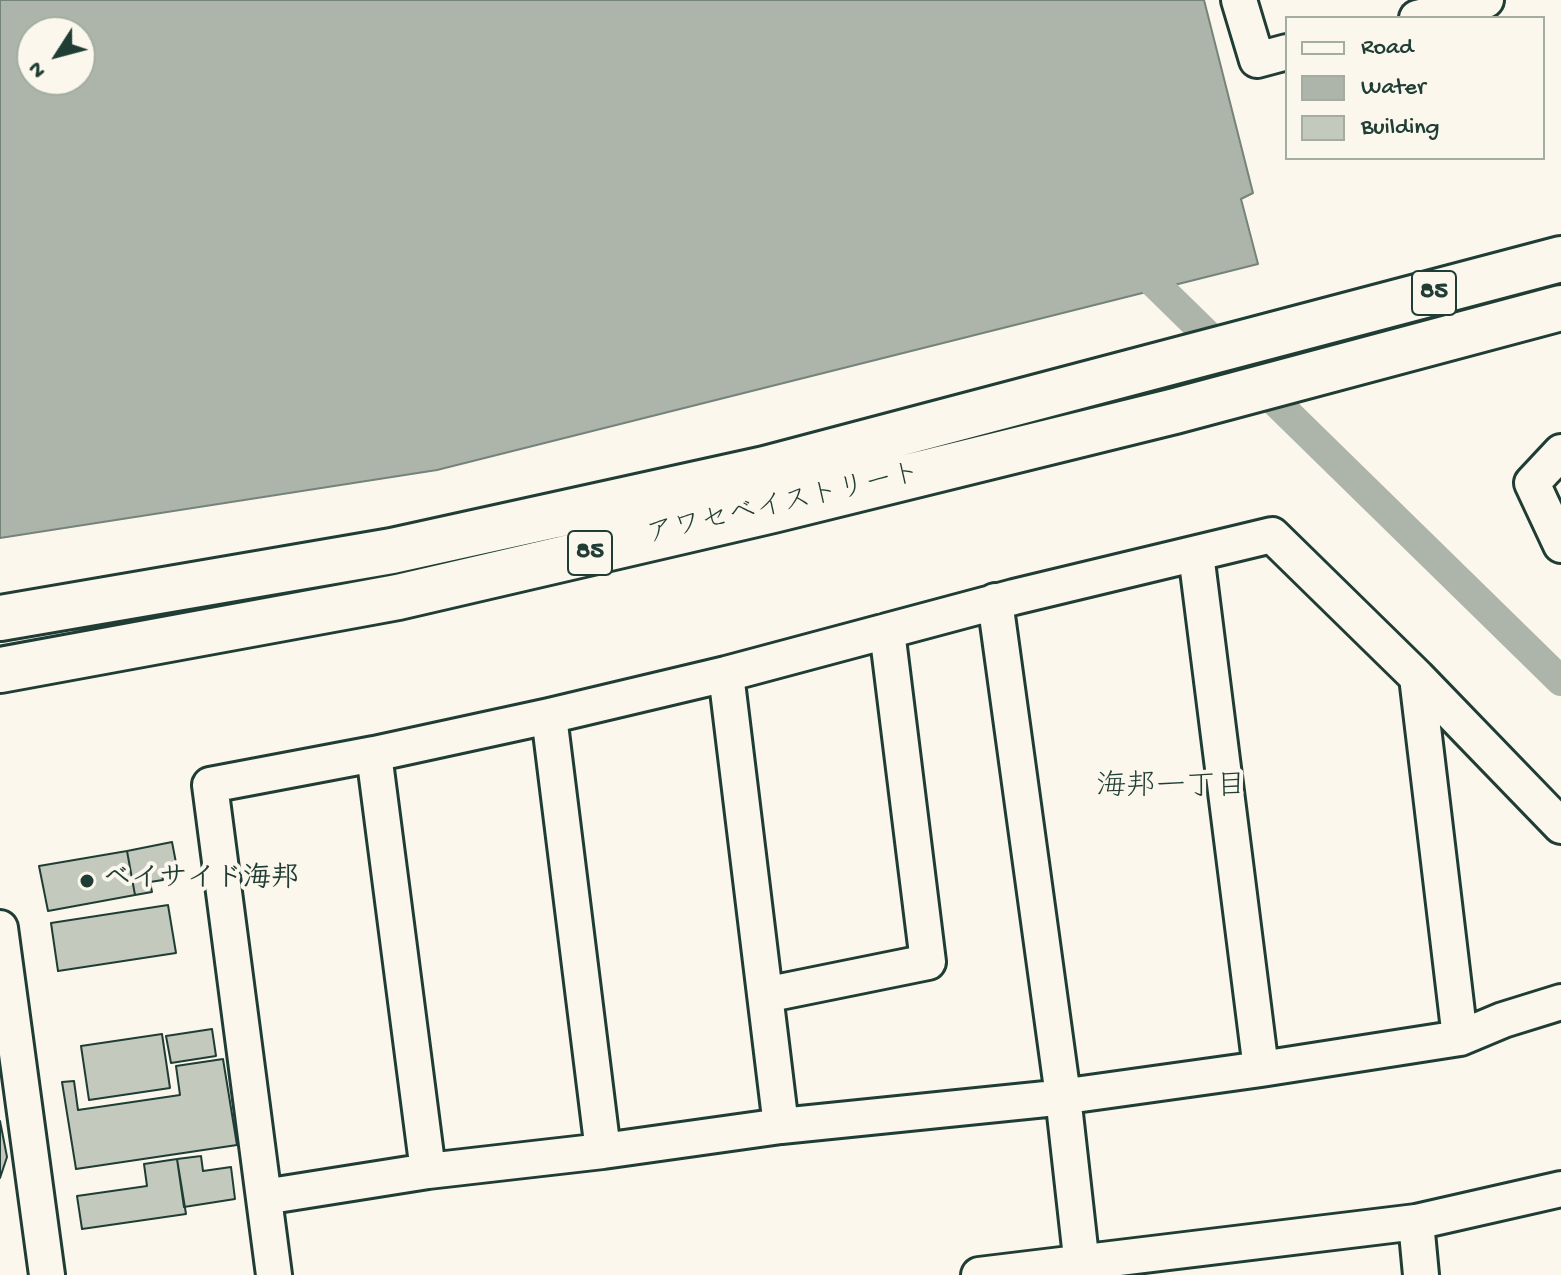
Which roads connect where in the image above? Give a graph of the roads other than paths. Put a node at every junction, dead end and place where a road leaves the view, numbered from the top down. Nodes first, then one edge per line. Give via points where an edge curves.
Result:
1 (1239, 0) edge
2 (1486, 0) edge
3 (1425, 16) edge
4 (1285, 53) edge
5 (1561, 259) edge
6 (1561, 308) edge
7 (1561, 452) edge
8 (1561, 545) edge
9 (1196, 554) junction
10 (995, 601) junction
11 (0, 618) edge
12 (887, 631) junction
13 (0, 670) edge
14 (726, 674) junction
15 (1417, 677) junction
16 (549, 716) junction
17 (374, 754) junction
18 (1561, 826) edge
19 (0, 928) edge
20 (765, 995) junction
21 (1561, 1002) edge
22 (1460, 1038) junction
23 (1261, 1069) junction
24 (1063, 1096) junction
25 (781, 1126) junction
26 (603, 1151) junction
27 (428, 1171) junction
28 (1561, 1189) edge
29 (264, 1197) junction
30 (1416, 1222) junction
31 (1082, 1268) edge
32 (47, 1275) edge
33 (274, 1275) edge
34 (979, 1275) edge
35 (1421, 1275) edge

1 - 4 street via 1257,60
2 - 3 street
5 - 11 main road, アワセベイストリート / 85 via 765,469 392,551
6 - 13 main road, アワセベイストリート / 85 via 758,514 398,597
7 - 8 street via 1532,483
9 - 10 street
9 - 15 street via 1272,535
9 - 23 street
10 - 12 street
10 - 24 street
12 - 14 street
12 - 20 street via 928,962
14 - 16 street
14 - 20 street
15 - 18 street
15 - 22 street
16 - 17 street
16 - 26 street
17 - 27 street
17 - 29 street via 210,785
19 - 32 street
20 - 25 street
21 - 22 street
22 - 23 street
23 - 24 street
24 - 25 street
24 - 31 street
25 - 26 street
26 - 27 street
27 - 29 street
28 - 30 street
29 - 33 street
30 - 31 street
30 - 35 street
31 - 34 street

